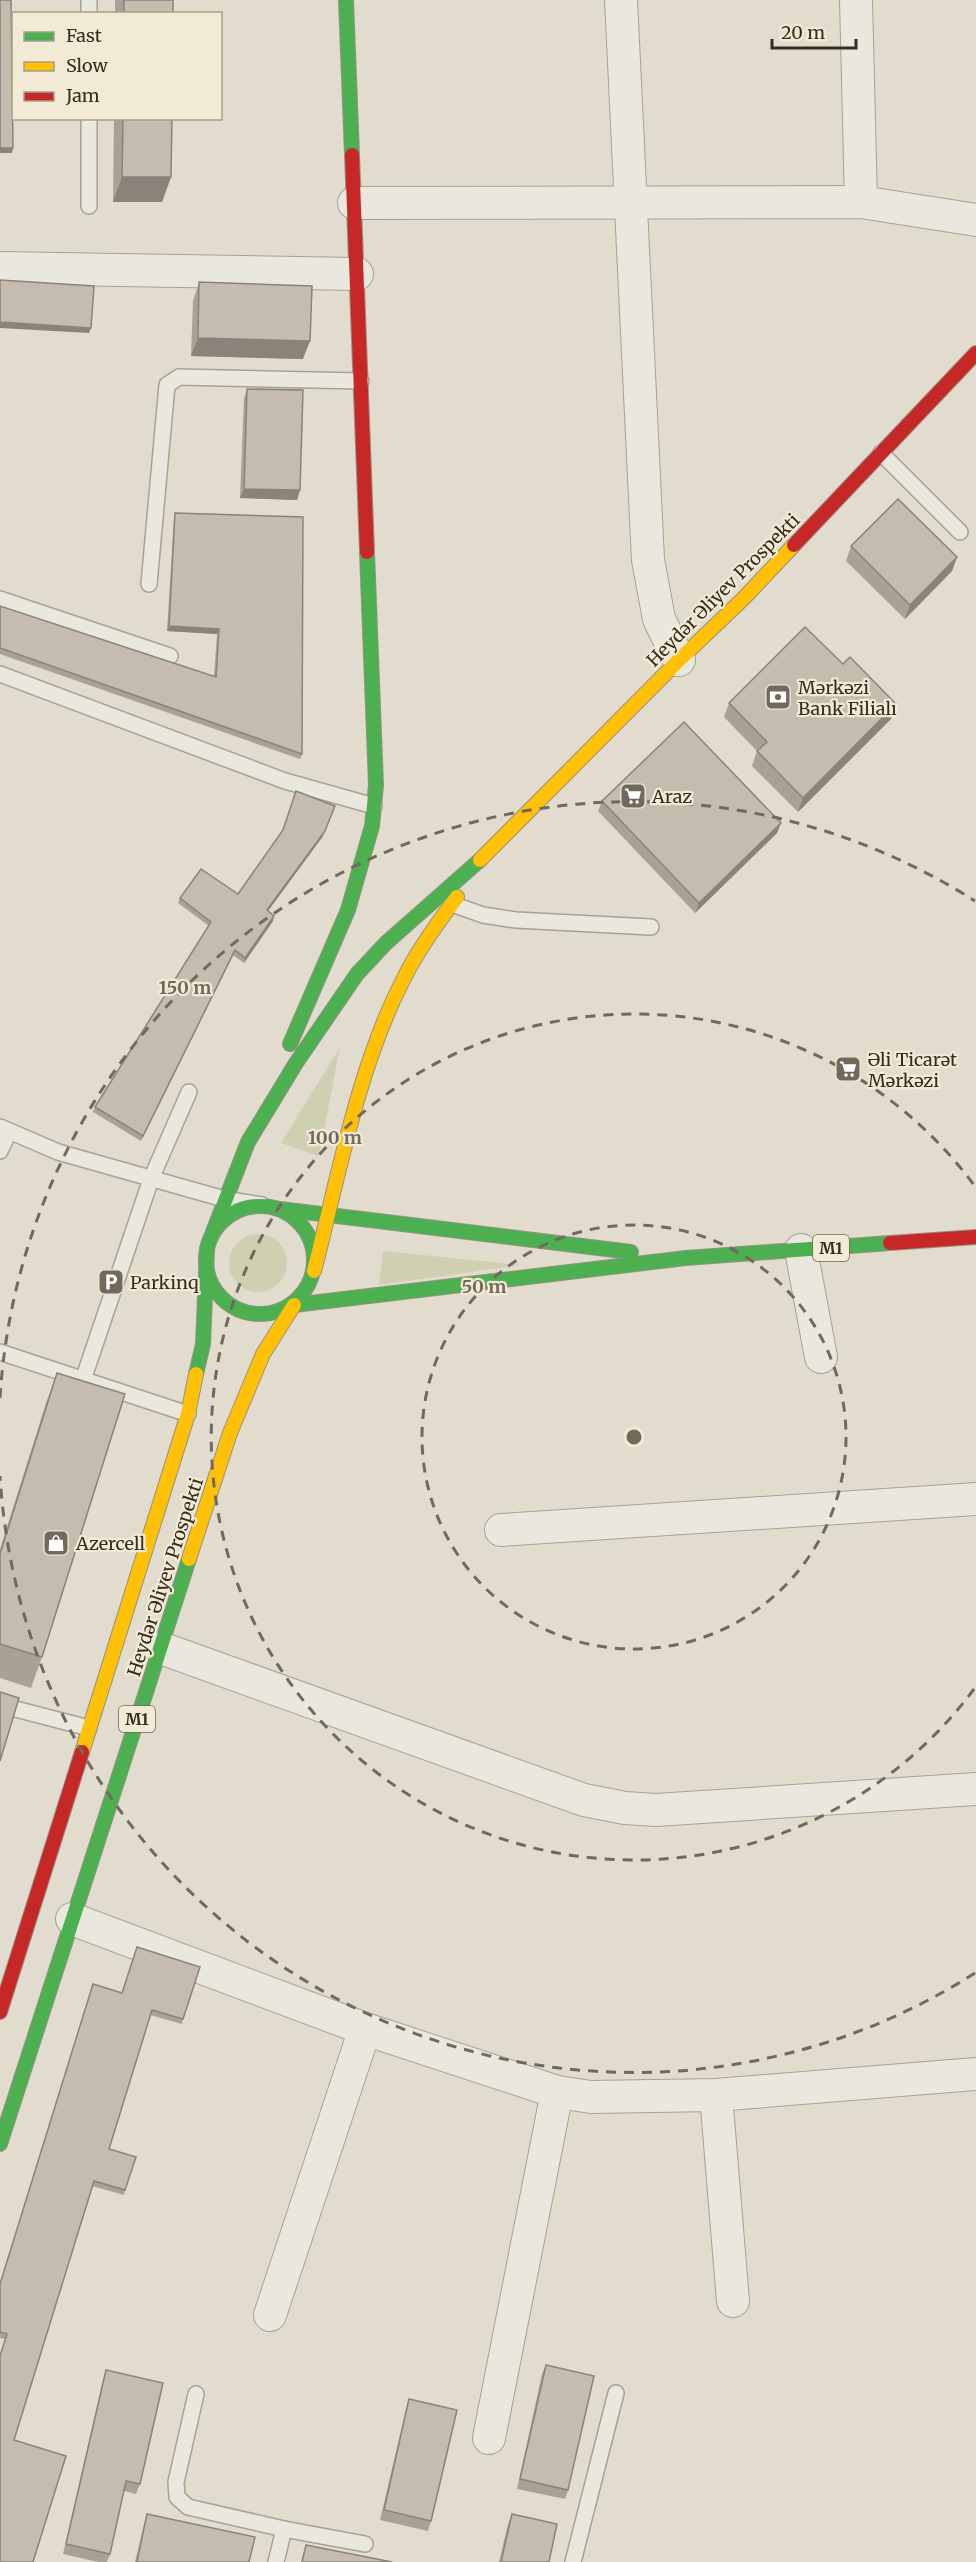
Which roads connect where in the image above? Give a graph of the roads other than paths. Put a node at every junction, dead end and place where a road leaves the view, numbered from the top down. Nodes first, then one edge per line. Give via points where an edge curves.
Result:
1 (346, 0) edge
2 (621, 0) edge
3 (856, 0) edge
4 (89, 120) edge
5 (861, 201) junction
6 (630, 202) junction
7 (354, 203) junction
8 (89, 206) dead end
9 (976, 220) edge
10 (0, 268) edge
11 (357, 274) junction
12 (976, 353) edge
13 (361, 381) junction
14 (881, 453) junction
15 (960, 532) dead end
16 (149, 584) dead end
17 (0, 599) edge
18 (170, 656) dead end
19 (679, 660) junction
20 (0, 674) edge
21 (374, 806) junction
22 (492, 850) junction
23 (452, 904) junction
24 (651, 927) dead end
25 (189, 1092) dead end
26 (4, 1129) edge
27 (248, 1142) junction
28 (0, 1151) edge
29 (151, 1179) junction
30 (224, 1199) junction
31 (261, 1205) junction
32 (280, 1209) junction
33 (329, 1216) junction
34 (213, 1232) junction
35 (976, 1237) edge
36 (207, 1250) junction
37 (801, 1250) junction
38 (686, 1258) junction
39 (314, 1271) junction
40 (295, 1303) junction
41 (0, 1352) edge
42 (821, 1357) dead end
43 (83, 1380) junction
44 (188, 1414) junction
45 (976, 1499) edge
46 (501, 1530) dead end
47 (161, 1648) junction
48 (0, 1705) edge
49 (89, 1728) junction
50 (976, 1789) edge
51 (72, 1919) junction
52 (0, 2012) edge
53 (365, 2029) junction
54 (976, 2074) edge
55 (557, 2092) junction
56 (716, 2095) junction
57 (0, 2144) edge
58 (733, 2301) dead end
59 (270, 2315) dead end
60 (616, 2393) dead end
61 (196, 2394) dead end
62 (489, 2438) dead end
63 (284, 2529) junction
64 (365, 2544) dead end
65 (577, 2561) edge
66 (276, 2562) edge

1 - 7 main road
2 - 6 street
3 - 5 street
4 - 8 lane
5 - 6 street
5 - 9 street
6 - 7 street
6 - 19 street via 648,560 659,619
7 - 11 main road
10 - 11 street
11 - 13 main road
12 - 14 main road, Heydər Əliyev Prospekti
13 - 16 lane via 179,377 167,385
13 - 21 main road
14 - 15 lane
14 - 19 main road, Heydər Əliyev Prospekti via 743,599
17 - 18 lane
19 - 22 main road, Heydər Əliyev Prospekti
20 - 21 lane via 285,781
21 - 27 main road via 358,880 340,929
22 - 23 main road, Heydər Əliyev Prospekti
22 - 27 main road, Heydər Əliyev Prospekti via 386,943 357,974
23 - 24 lane via 483,915 516,920
23 - 33 main road, Heydər Əliyev Prospekti via 417,956 372,1056
25 - 29 lane
26 - 28 lane
26 - 29 lane via 57,1152
27 - 30 main road, Heydər Əliyev Prospekti
29 - 30 lane
29 - 43 lane
30 - 31 lane
30 - 34 main road, Heydər Əliyev Prospekti
31 - 32 main road
31 - 34 main road via 234,1213
32 - 33 main road
32 - 39 main road via 297,1219 309,1234 315,1252
33 - 38 main road
33 - 39 main road, Heydər Əliyev Prospekti
34 - 36 main road, Heydər Əliyev Prospekti
35 - 37 main road, M1
36 - 40 main road via 206,1269 212,1287 224,1302 241,1312 260,1316 278,1313
36 - 44 main road, Heydər Əliyev Prospekti / M1 via 203,1344
37 - 38 main road, M1
37 - 42 street
38 - 40 main road
39 - 40 main road, Heydər Əliyev Prospekti via 308,1289
40 - 47 main road, Heydər Əliyev Prospekti / M1 via 264,1354 234,1424
41 - 43 lane
43 - 44 lane
44 - 49 main road, Heydər Əliyev Prospekti / M1
45 - 46 street
47 - 50 street via 584,1800 625,1808 656,1810
47 - 51 main road, Heydər Əliyev Prospekti / M1
48 - 49 lane
49 - 52 main road, Heydər Əliyev Prospekti / M1
51 - 53 street
51 - 57 main road, Heydər Əliyev Prospekti / M1
53 - 55 street
53 - 59 street
54 - 56 street
55 - 56 street via 591,2097
55 - 62 street
56 - 58 street
60 - 65 lane
61 - 63 lane via 176,2482 177,2498 188,2507
63 - 64 lane
63 - 66 lane

